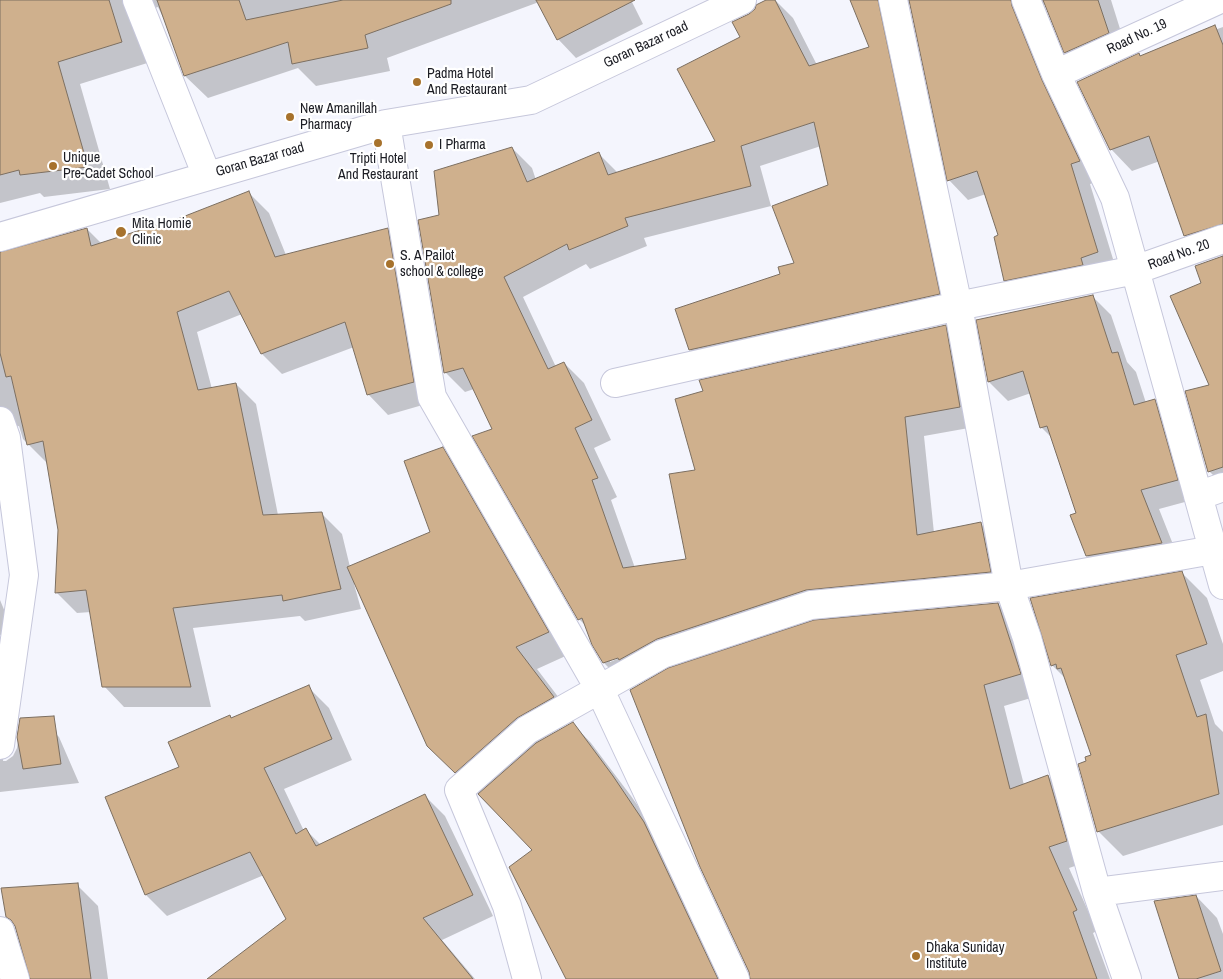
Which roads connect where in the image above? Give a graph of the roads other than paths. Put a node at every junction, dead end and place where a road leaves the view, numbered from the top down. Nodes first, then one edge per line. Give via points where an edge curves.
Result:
1 (137, 0) edge
2 (742, 0) edge
3 (893, 0) edge
4 (1026, 0) edge
5 (1218, 0) edge
6 (1056, 74) junction
7 (386, 124) junction
8 (207, 176) junction
9 (0, 237) edge
10 (1223, 239) edge
11 (1135, 270) junction
12 (958, 306) junction
13 (615, 383) dead end
14 (0, 421) edge
15 (1223, 487) edge
16 (1198, 496) junction
17 (1213, 550) junction
18 (1223, 585) edge
19 (1009, 586) junction
20 (599, 688) junction
21 (0, 745) edge
22 (1223, 876) edge
23 (1097, 892) junction
24 (0, 931) edge
25 (15, 979) edge
26 (527, 979) edge
27 (735, 979) edge
28 (1128, 979) edge

1 - 8 street
2 - 7 street, Goran Bazar road via 531,100
3 - 12 street
4 - 6 street
5 - 6 street, Road No. 19
6 - 11 street via 1115,198
7 - 8 street, Goran Bazar road
7 - 20 street via 432,397
8 - 9 street, Goran Bazar road
10 - 11 street, Road No. 20
11 - 12 street, Road No. 20
11 - 16 street
12 - 13 street, Road No. 20
12 - 19 street
14 - 21 street via 6,438 24,575
15 - 16 street
16 - 17 street
17 - 18 street
17 - 19 street
19 - 20 street via 811,605 662,654
19 - 23 street via 1027,638
20 - 26 street via 527,730 459,790 507,906
20 - 27 street
22 - 23 street
23 - 28 street
24 - 25 street

